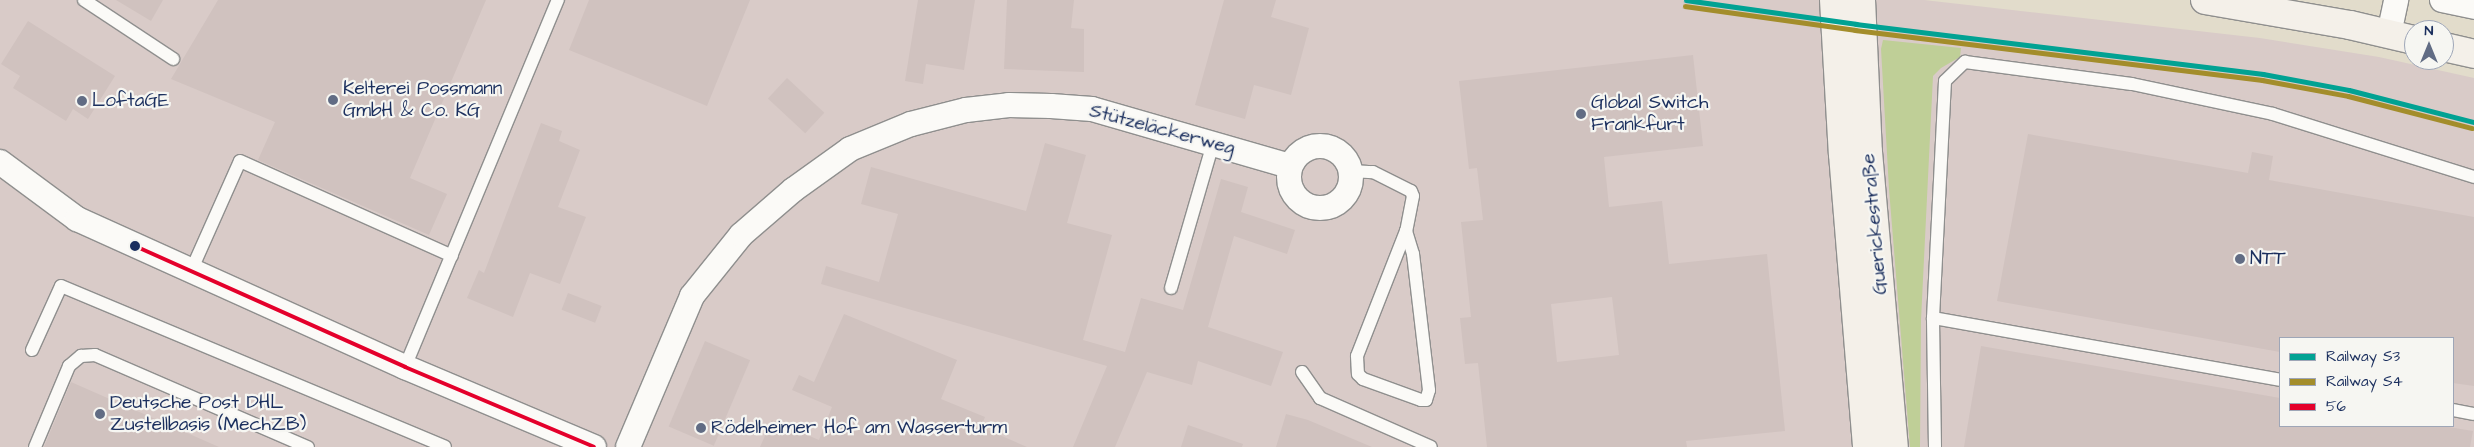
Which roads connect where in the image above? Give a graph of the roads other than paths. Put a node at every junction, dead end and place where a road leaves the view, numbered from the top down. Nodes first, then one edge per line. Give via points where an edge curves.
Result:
1 (84, 0) edge
2 (558, 0) edge
3 (1834, 0) edge
4 (1861, 0) edge
5 (2205, 0) edge
6 (2294, 0) edge
7 (2396, 0) edge
8 (2442, 0) edge
9 (2474, 7) edge
10 (2350, 25) junction
11 (2402, 37) edge
12 (1850, 44) junction
13 (2454, 49) edge
14 (2474, 54) edge
15 (173, 59) dead end
16 (1213, 144) junction
17 (0, 162) edge
18 (1290, 166) junction
19 (1351, 171) junction
20 (2474, 176) edge
21 (1406, 231) junction
22 (452, 256) junction
23 (191, 271) junction
24 (1171, 288) dead end
25 (1932, 318) junction
26 (32, 350) dead end
27 (405, 367) junction
28 (1302, 372) dead end
29 (2279, 380) edge
30 (2454, 410) edge
31 (2474, 414) edge
32 (34, 447) edge
33 (308, 447) edge
34 (445, 447) edge
35 (594, 447) edge
36 (628, 447) edge
37 (1431, 447) edge
38 (1868, 447) edge
39 (1894, 447) edge
40 (1935, 447) edge

1 - 15 lane
2 - 22 lane
3 - 12 main road, Guerickestraße
4 - 12 main road, Guerickestraße
5 - 10 main road
6 - 10 main road
7 - 11 street
8 - 9 street
10 - 11 main road
12 - 38 main road, Guerickestraße via 1843,154
12 - 39 main road, Guerickestraße via 1868,152
13 - 14 main road
16 - 18 street, Stützeläckerweg
16 - 24 lane
16 - 36 street, Stützeläckerweg via 1092,109 1010,105 966,110 911,124 850,148 793,190 741,235 692,296
17 - 23 street via 77,219
18 - 19 street via 1298,155 1314,146 1328,147 1342,155
18 - 19 street via 1288,179 1296,198 1307,206 1324,209 1340,202 1345,195
19 - 21 lane via 1373,172 1411,190 1413,196
20 - 25 lane via 2273,114 2132,84 1965,62 1945,81
21 - 21 lane via 1357,356 1356,368 1363,379 1426,400 1429,390 1413,254
22 - 23 lane via 240,161
22 - 27 lane
23 - 27 street
25 - 29 lane
25 - 40 lane
26 - 34 lane via 61,286
27 - 35 street
28 - 37 lane via 1320,398
30 - 31 lane
32 - 33 lane via 64,364 80,356 95,355

